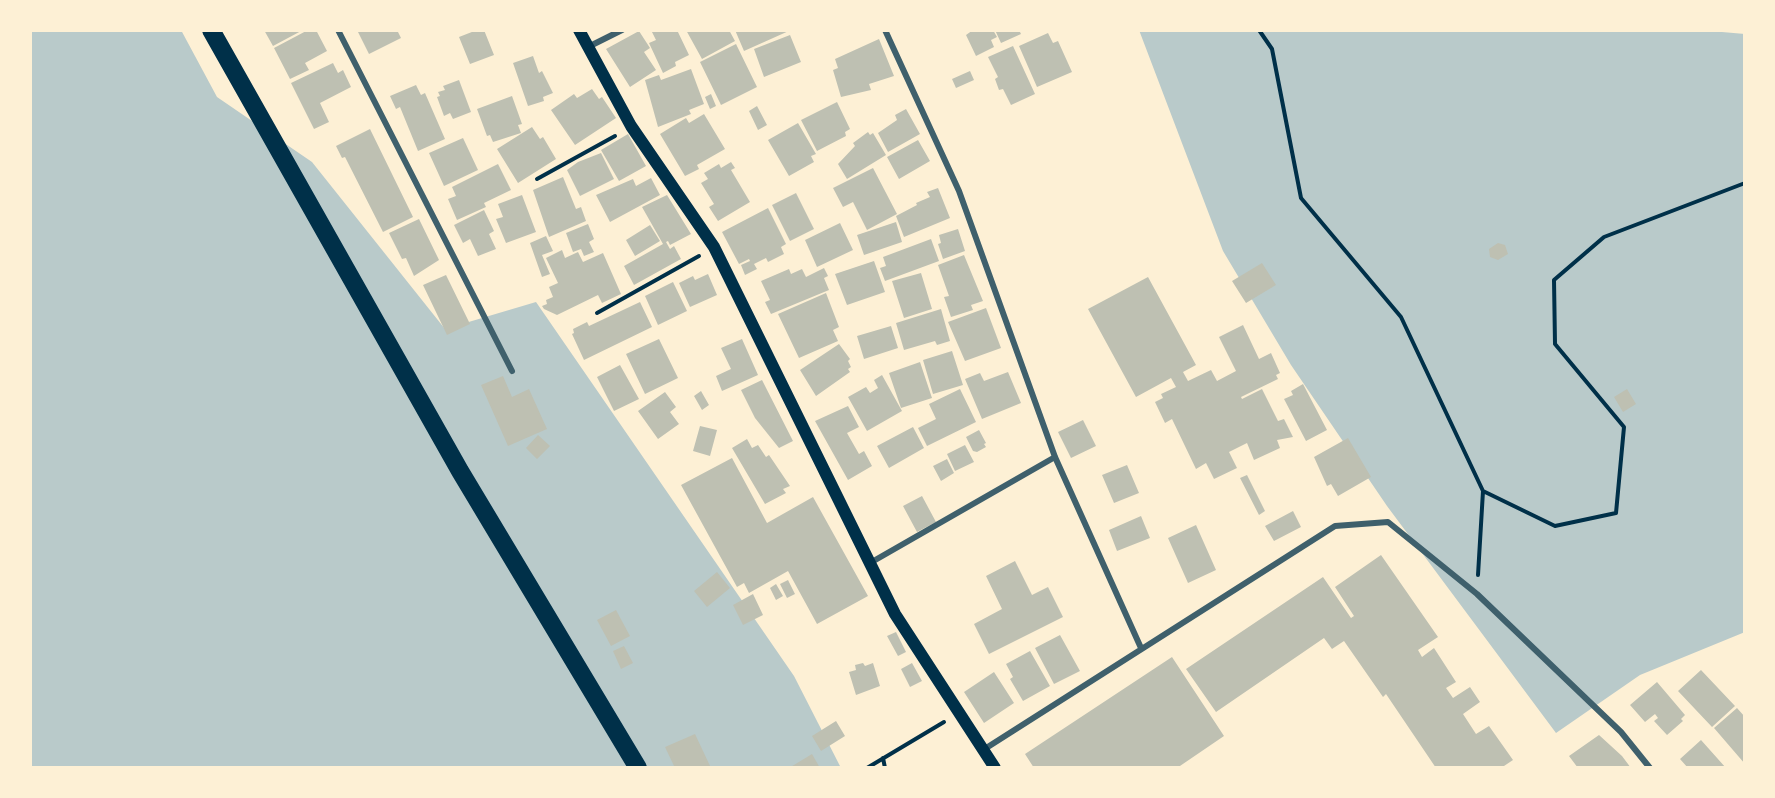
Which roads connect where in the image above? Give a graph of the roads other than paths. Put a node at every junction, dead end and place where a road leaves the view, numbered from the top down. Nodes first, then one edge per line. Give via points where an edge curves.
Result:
1 (211, 30) edge
2 (339, 30) edge
3 (579, 30) edge
4 (622, 30) edge
5 (885, 30) edge
6 (587, 47) junction
7 (512, 371) dead end
8 (1055, 457) junction
9 (870, 563) junction
10 (1142, 648) junction
11 (983, 750) junction
12 (638, 768) edge
13 (995, 768) edge
14 (1650, 768) edge

1 - 12 highway via 460,471
2 - 7 street
3 - 6 main road
4 - 6 street
5 - 8 street via 958,191
6 - 9 main road via 631,126 714,247
8 - 9 street
8 - 10 street
9 - 11 main road via 895,614
10 - 11 street
10 - 14 street via 1335,526 1388,522 1477,594 1621,732
11 - 13 main road

